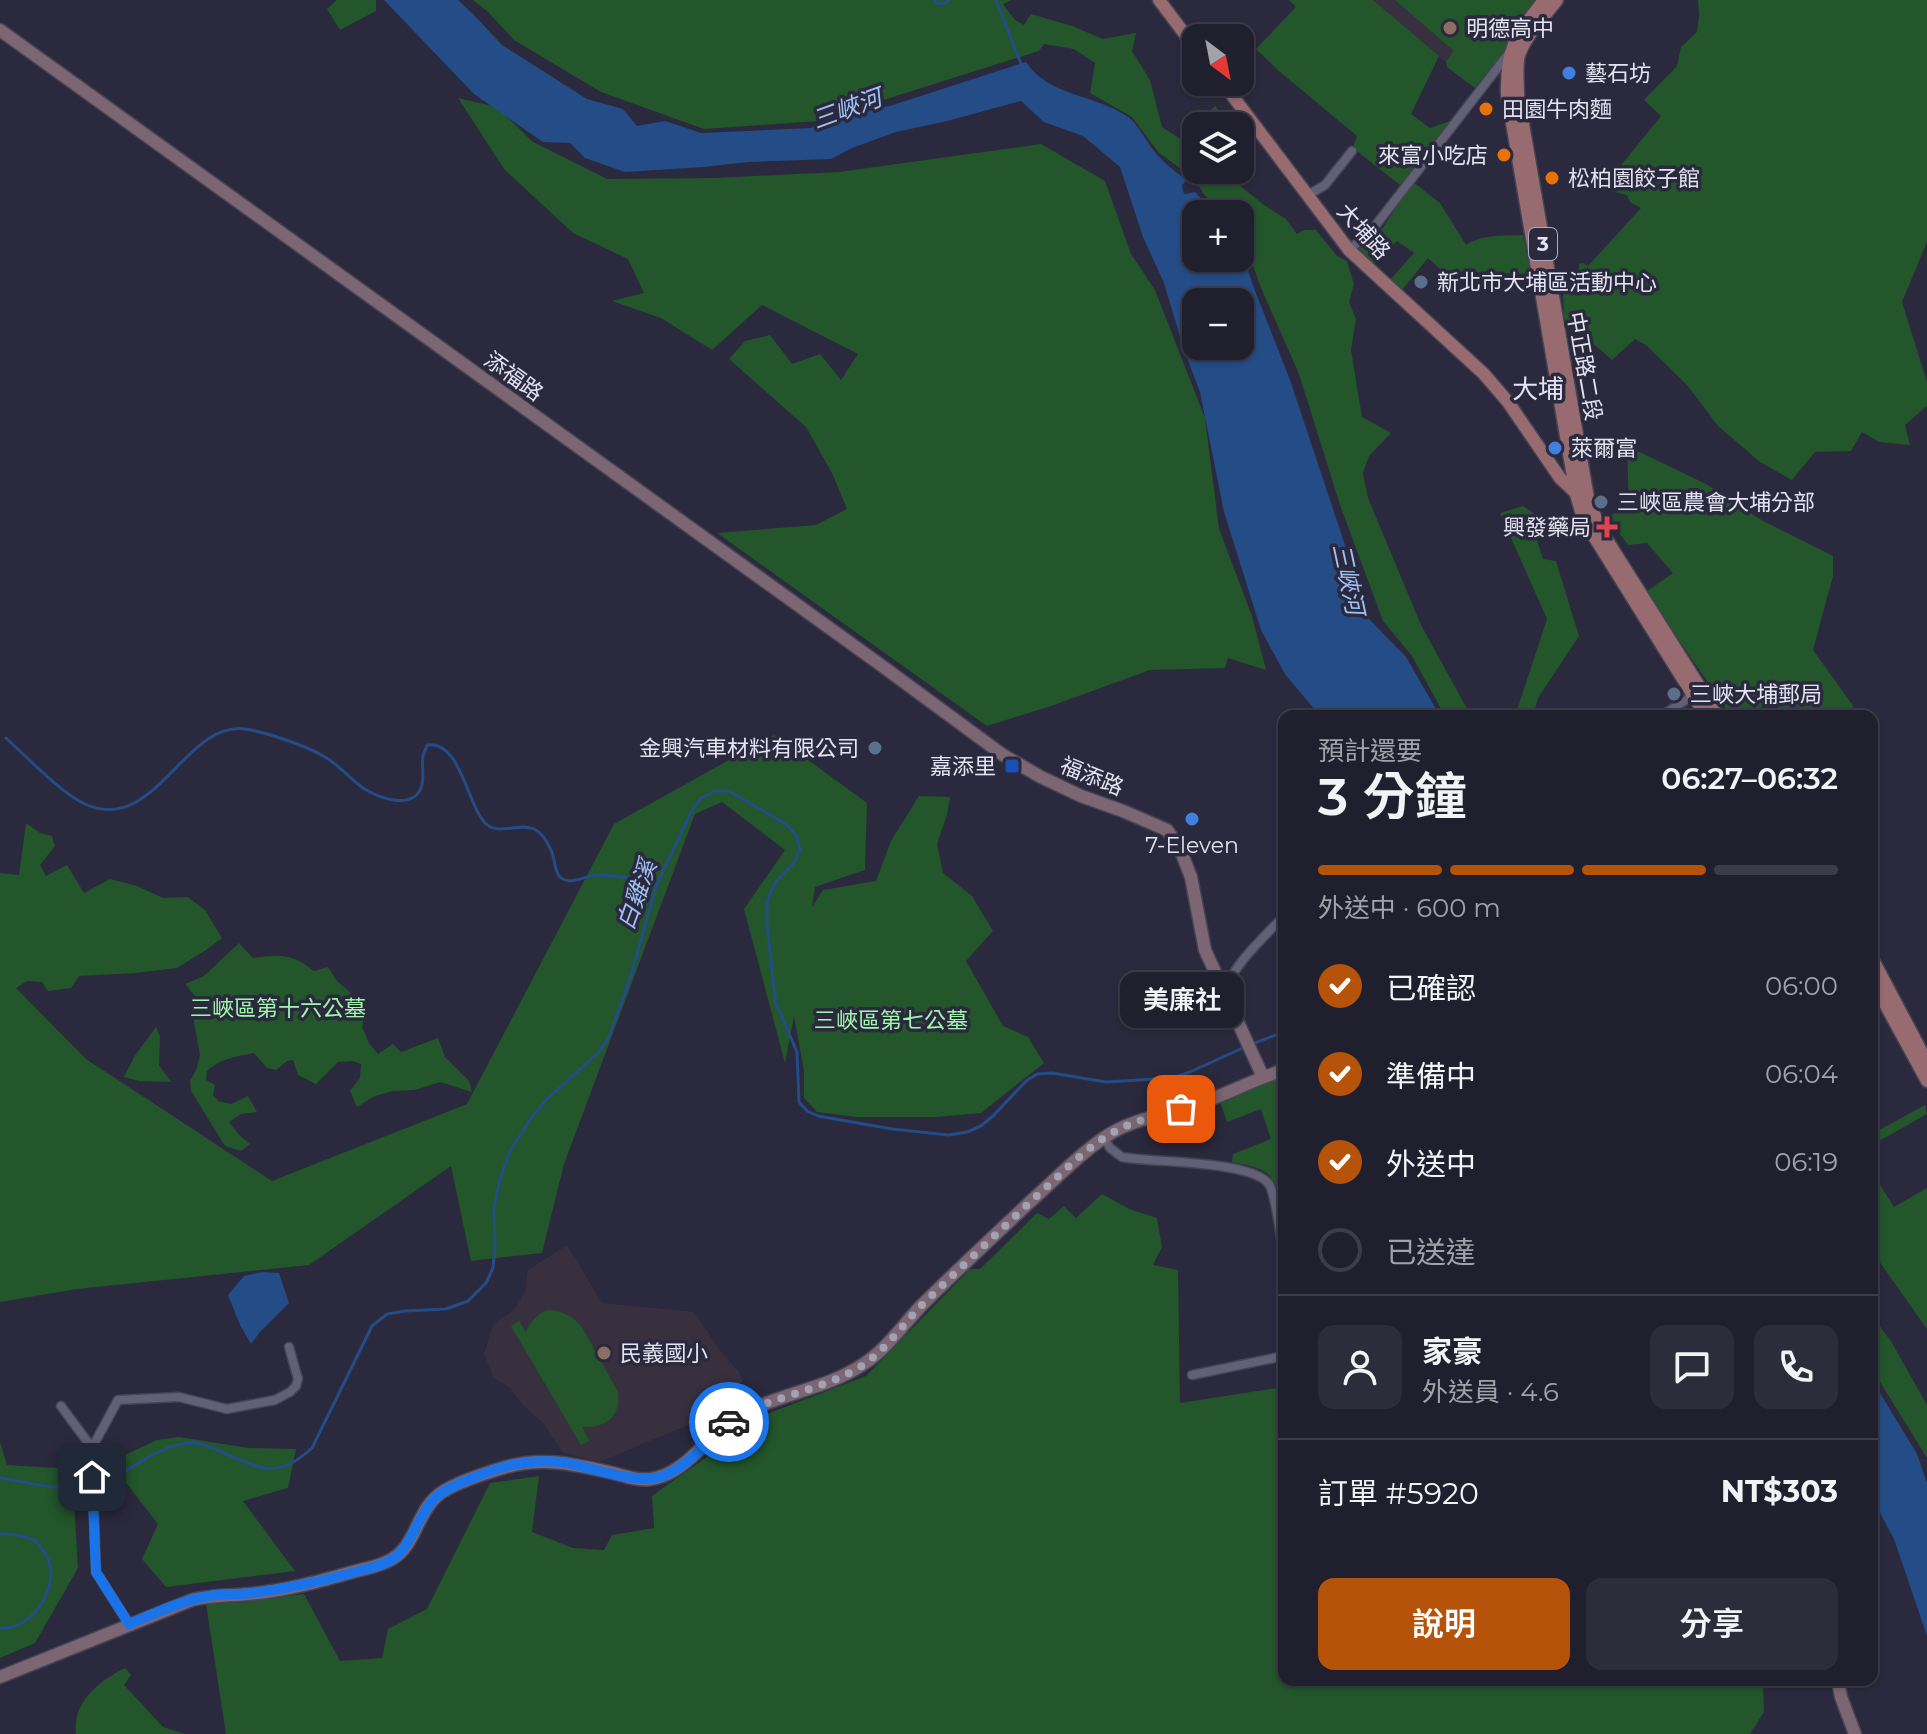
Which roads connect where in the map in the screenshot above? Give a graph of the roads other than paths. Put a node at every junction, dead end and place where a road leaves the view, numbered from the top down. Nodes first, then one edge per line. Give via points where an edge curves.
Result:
1 (1159, 0) edge
2 (1544, 0) edge
3 (1557, 0) edge
4 (0, 30) edge
5 (1182, 30) edge
6 (1515, 53) junction
7 (1233, 96) edge
8 (1352, 151) dead end
9 (1308, 195) junction
10 (1349, 250) junction
11 (1582, 496) junction
12 (1698, 693) junction
13 (1671, 710) edge
14 (1704, 710) edge
15 (1713, 710) edge
16 (1003, 755) joint
17 (1278, 922) edge
18 (1878, 969) edge
19 (1224, 991) junction
20 (1878, 991) edge
21 (1927, 1062) edge
22 (1278, 1072) edge
23 (1263, 1077) junction
24 (1927, 1081) edge
25 (1104, 1138) junction
26 (1278, 1224) edge
27 (289, 1347) dead end
28 (1278, 1357) edge
29 (1192, 1375) dead end
30 (61, 1406) dead end
31 (92, 1455) dead end
32 (129, 1624) junction
33 (0, 1677) edge
34 (1839, 1686) edge
35 (1855, 1734) edge

1 - 5 main road
2 - 6 main road, 中正路二段 / 3 via 1524,26
3 - 6 main road, 中正路二段 / 3
4 - 16 street, 添福路
6 - 10 street via 1372,230
6 - 11 main road, 中正路二段 / 3 via 1507,72 1507,94
7 - 9 main road, 大埔路
8 - 9 street via 1325,185
9 - 10 main road, 大埔路
10 - 11 main road, 大埔路 via 1484,374 1560,478
11 - 12 main road, 中正路二段 / 3 via 1582,515 1590,530
12 - 13 street
12 - 14 main road, 中正路二段 / 3
12 - 15 main road, 中正路二段 / 3
16 - 19 street, 福添路 via 1081,796 1167,830 1191,877 1205,950
17 - 19 street via 1245,957
18 - 21 main road
19 - 23 street
20 - 24 main road
22 - 23 street
23 - 25 street via 1129,1124
25 - 26 street via 1122,1157 1216,1166 1266,1180
25 - 32 street via 989,1240 863,1365 736,1418 663,1476 641,1480 552,1462 504,1467 435,1498 406,1546 382,1564 279,1589 206,1596
27 - 30 street via 298,1379 283,1397 227,1409 179,1397 118,1400 92,1448
28 - 29 street
31 - 32 street via 96,1572
32 - 33 street
34 - 35 street

